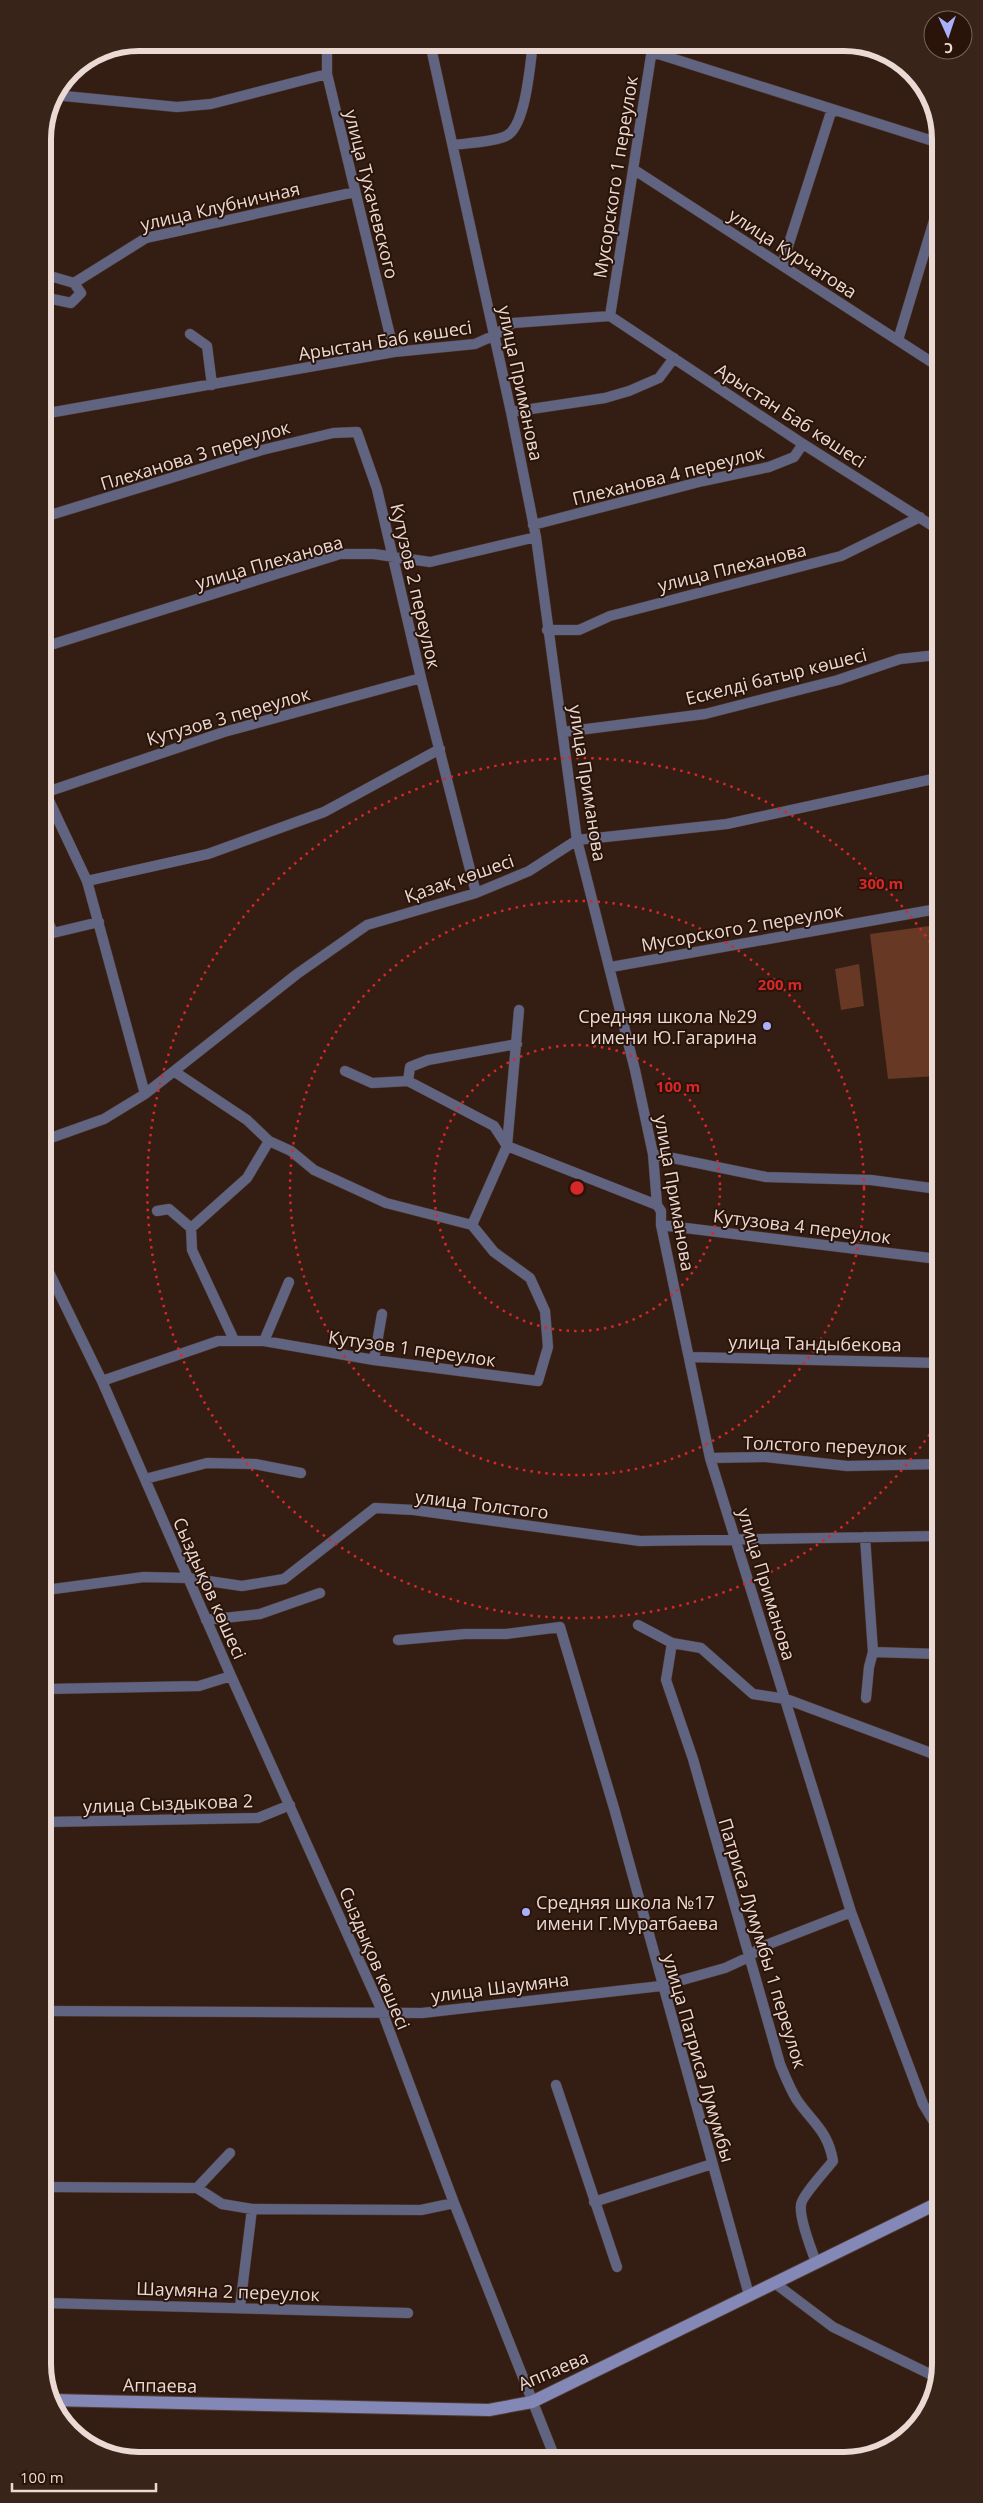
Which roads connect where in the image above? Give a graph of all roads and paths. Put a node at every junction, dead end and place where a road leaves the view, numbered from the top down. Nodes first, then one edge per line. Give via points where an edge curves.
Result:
1 (327, 51) edge
2 (432, 51) edge
3 (532, 51) edge
4 (651, 51) edge
5 (664, 51) edge
6 (326, 74) junction
7 (63, 96) edge
8 (832, 109) junction
9 (932, 141) edge
10 (453, 145) junction
11 (633, 169) junction
12 (355, 192) junction
13 (932, 227) edge
14 (782, 266) junction
15 (51, 276) edge
16 (74, 283) junction
17 (51, 299) edge
18 (610, 316) junction
19 (190, 334) dead end
20 (495, 335) junction
21 (898, 340) junction
22 (394, 352) junction
23 (674, 358) junction
24 (932, 362) edge
25 (212, 385) junction
26 (512, 412) junction
27 (51, 413) edge
28 (357, 432) joint
29 (803, 444) junction
30 (51, 515) edge
31 (920, 517) junction
32 (533, 525) junction
33 (932, 525) edge
34 (536, 538) junction
35 (392, 557) junction
36 (547, 630) junction
37 (51, 645) edge
38 (932, 656) edge
39 (421, 678) junction
40 (563, 732) junction
41 (440, 749) junction
42 (932, 779) edge
43 (51, 790) edge
44 (51, 805) edge
45 (577, 840) junction
46 (87, 881) junction
47 (476, 893) junction
48 (932, 910) edge
49 (99, 922) junction
50 (51, 928) edge
51 (611, 967) junction
52 (519, 1010) dead end
53 (517, 1044) junction
54 (345, 1071) dead end
55 (175, 1072) junction
56 (408, 1081) junction
57 (145, 1094) junction
58 (51, 1138) edge
59 (269, 1141) junction
60 (507, 1146) junction
61 (653, 1154) junction
62 (932, 1188) edge
63 (657, 1205) junction
64 (157, 1211) dead end
65 (472, 1225) junction
66 (661, 1225) junction
67 (191, 1228) junction
68 (932, 1258) edge
69 (51, 1276) edge
70 (289, 1282) dead end
71 (382, 1314) dead end
72 (234, 1340) junction
73 (264, 1341) junction
74 (690, 1357) junction
75 (374, 1360) junction
76 (932, 1363) edge
77 (102, 1381) junction
78 (710, 1458) junction
79 (932, 1464) edge
80 (301, 1473) dead end
81 (145, 1479) junction
82 (932, 1536) edge
83 (865, 1537) junction
84 (736, 1540) junction
85 (188, 1578) junction
86 (51, 1589) edge
87 (320, 1593) dead end
88 (206, 1620) junction
89 (638, 1625) dead end
90 (398, 1640) dead end
91 (672, 1643) junction
92 (873, 1652) junction
93 (932, 1654) edge
94 (231, 1676) junction
95 (51, 1690) edge
96 (866, 1698) dead end
97 (786, 1699) junction
98 (932, 1753) edge
99 (290, 1805) junction
100 (51, 1822) edge
101 (851, 1912) junction
102 (749, 1957) junction
103 (662, 1986) junction
104 (51, 2011) edge
105 (382, 2011) junction
106 (556, 2085) dead end
107 (932, 2119) edge
108 (230, 2153) dead end
109 (712, 2164) junction
110 (51, 2187) edge
111 (197, 2188) junction
112 (594, 2202) junction
113 (454, 2203) junction
114 (932, 2206) edge
115 (252, 2209) junction
116 (816, 2262) junction
117 (617, 2267) dead end
118 (776, 2284) junction
119 (749, 2295) junction
120 (51, 2303) edge
121 (240, 2307) junction
122 (408, 2313) dead end
123 (931, 2375) edge
124 (59, 2400) edge
125 (532, 2402) junction
126 (553, 2452) edge

1 - 6 street, улица Тухачевского
2 - 10 street, улица Приманова
3 - 10 street via 528,82 515,130 506,137
4 - 11 street, Мусорского 1 переулок
5 - 8 street
6 - 7 street via 211,104 177,107
6 - 12 street, улица Тухачевского
8 - 9 street
8 - 14 street
10 - 20 street, улица Приманова
11 - 14 street, улица Курчатова
11 - 18 street, Мусорского 1 переулок
12 - 16 street, улица Клубничная via 146,238
12 - 22 street, улица Тухачевского
13 - 21 street
14 - 21 street, улица Курчатова
15 - 16 street
16 - 17 street via 81,293 71,303
18 - 20 street, Арыстан Баб көшесі via 513,323
18 - 23 street, Арыстан Баб көшесі
19 - 25 street via 207,346
20 - 22 street, Арыстан Баб көшесі via 475,344
20 - 26 street, улица Приманова
21 - 24 street, улица Курчатова
22 - 25 street, Арыстан Баб көшесі
23 - 26 street via 660,378 629,391 605,398
23 - 29 street, Арыстан Баб көшесі
25 - 27 street, Арыстан Баб көшесі
26 - 32 street, улица Приманова
28 - 30 street, Плеханова 3 переулок via 333,432 262,450
28 - 35 street, Кутузов 2 переулок via 376,489
29 - 31 street, Арыстан Баб көшесі
29 - 32 street, Плеханова 4 переулок via 794,457 769,467
31 - 33 street, Арыстан Баб көшесі
31 - 36 street, улица Плеханова via 841,556 610,616 578,630
32 - 34 street, улица Приманова
34 - 35 street, улица Плеханова via 430,562
34 - 36 street, улица Приманова
35 - 37 street, улица Плеханова via 340,554
35 - 39 street, Кутузов 2 переулок
36 - 40 street, улица Приманова
38 - 40 street, Ескелді батыр көшесі via 900,659 838,680 705,714
39 - 41 street, Кутузов 2 переулок
39 - 43 street, Кутузов 3 переулок via 224,732
40 - 45 street, улица Приманова
41 - 46 street via 324,812 208,854
41 - 47 street, Кутузов 2 переулок
42 - 45 street, Қазақ көшесі via 727,824
44 - 46 street, Кутузов 3 переулок
45 - 47 street, Қазақ көшесі via 529,871
45 - 51 street, улица Приманова
46 - 49 street, Кутузов 3 переулок
47 - 55 street, Қазақ көшесі via 367,926 297,974
48 - 51 street, Мусорского 2 переулок
49 - 50 street via 53,933
49 - 57 street, Кутузов 3 переулок
51 - 61 street, улица Приманова
52 - 53 street
53 - 56 street via 428,1060 410,1068
53 - 60 street
54 - 56 street via 372,1083
55 - 57 street, Қазақ көшесі
55 - 59 street via 247,1120
56 - 60 street via 494,1126
57 - 58 street, Қазақ көшесі via 104,1119
59 - 65 street via 291,1151 314,1170 386,1204
59 - 67 street via 247,1178
60 - 63 street
60 - 65 street
61 - 62 street via 766,1177 871,1180
61 - 63 street, улица Приманова
63 - 66 street, улица Приманова via 661,1211
64 - 67 street via 169,1209
65 - 75 street, Кутузов 1 переулок via 494,1252 530,1278 545,1311 548,1347 538,1381
66 - 68 street, Кутузова 4 переулок
66 - 74 street, улица Приманова
67 - 72 street via 192,1250
69 - 77 street, Сыздықов көшесі
70 - 73 street
71 - 75 street
72 - 73 street, Кутузов 1 переулок
72 - 77 street, Кутузов 1 переулок via 218,1341
73 - 75 street, Кутузов 1 переулок
74 - 76 street, улица Тандыбекова
74 - 78 street, улица Приманова
77 - 81 street, Сыздықов көшесі
78 - 79 street, Толстого переулок via 766,1457 847,1466
78 - 84 street, улица Приманова
80 - 81 street via 255,1464 207,1463
81 - 85 street, Сыздықов көшесі
82 - 83 street, улица Толстого
83 - 84 street, улица Толстого
83 - 92 street
84 - 85 street, улица Толстого via 640,1541 414,1510 375,1508 284,1579 242,1586
84 - 97 street, улица Приманова
85 - 86 street, улица Толстого via 144,1577
85 - 88 street, Сыздықов көшесі
87 - 88 street via 260,1614
88 - 94 street, Сыздықов көшесі
89 - 91 street
90 - 103 street, улица Патриса Лумумбы via 506,1634 560,1627
91 - 97 street via 701,1648 753,1694
91 - 102 street, Патриса Лумумбы 1 переулок via 666,1680 690,1751
92 - 93 street
92 - 96 street via 868,1666
94 - 95 street via 199,1686
94 - 99 street, Сыздықов көшесі
97 - 98 street
97 - 101 street, улица Приманова
99 - 100 street, улица Сыздыкова 2 via 258,1818
99 - 105 street, Сыздықов көшесі
101 - 102 street, улица Шаумяна via 761,1947
101 - 107 street, улица Приманова via 923,2104
102 - 103 street, улица Шаумяна via 725,1968
102 - 116 street, Патриса Лумумбы 1 переулок via 780,2064 797,2100 826,2136 830,2147 833,2161 800,2206
103 - 105 street, улица Шаумяна via 422,2013
103 - 109 street, улица Патриса Лумумбы
104 - 105 street, улица Шаумяна
105 - 113 street, Сыздықов көшесі
106 - 112 street
108 - 111 street
109 - 112 street
109 - 119 street, улица Патриса Лумумбы
110 - 111 street
111 - 115 street via 222,2204
112 - 117 street
113 - 115 street via 421,2210
113 - 125 street, Сыздықов көшесі
114 - 116 street, Аппаева
115 - 121 street
116 - 118 street, Аппаева
118 - 119 street, Аппаева
118 - 123 street via 833,2327
119 - 125 street, Аппаева
120 - 121 street, Шаумяна 2 переулок
121 - 122 street, Шаумяна 2 переулок
124 - 125 street, Аппаева via 480,2410
125 - 126 street, Сыздықов көшесі

